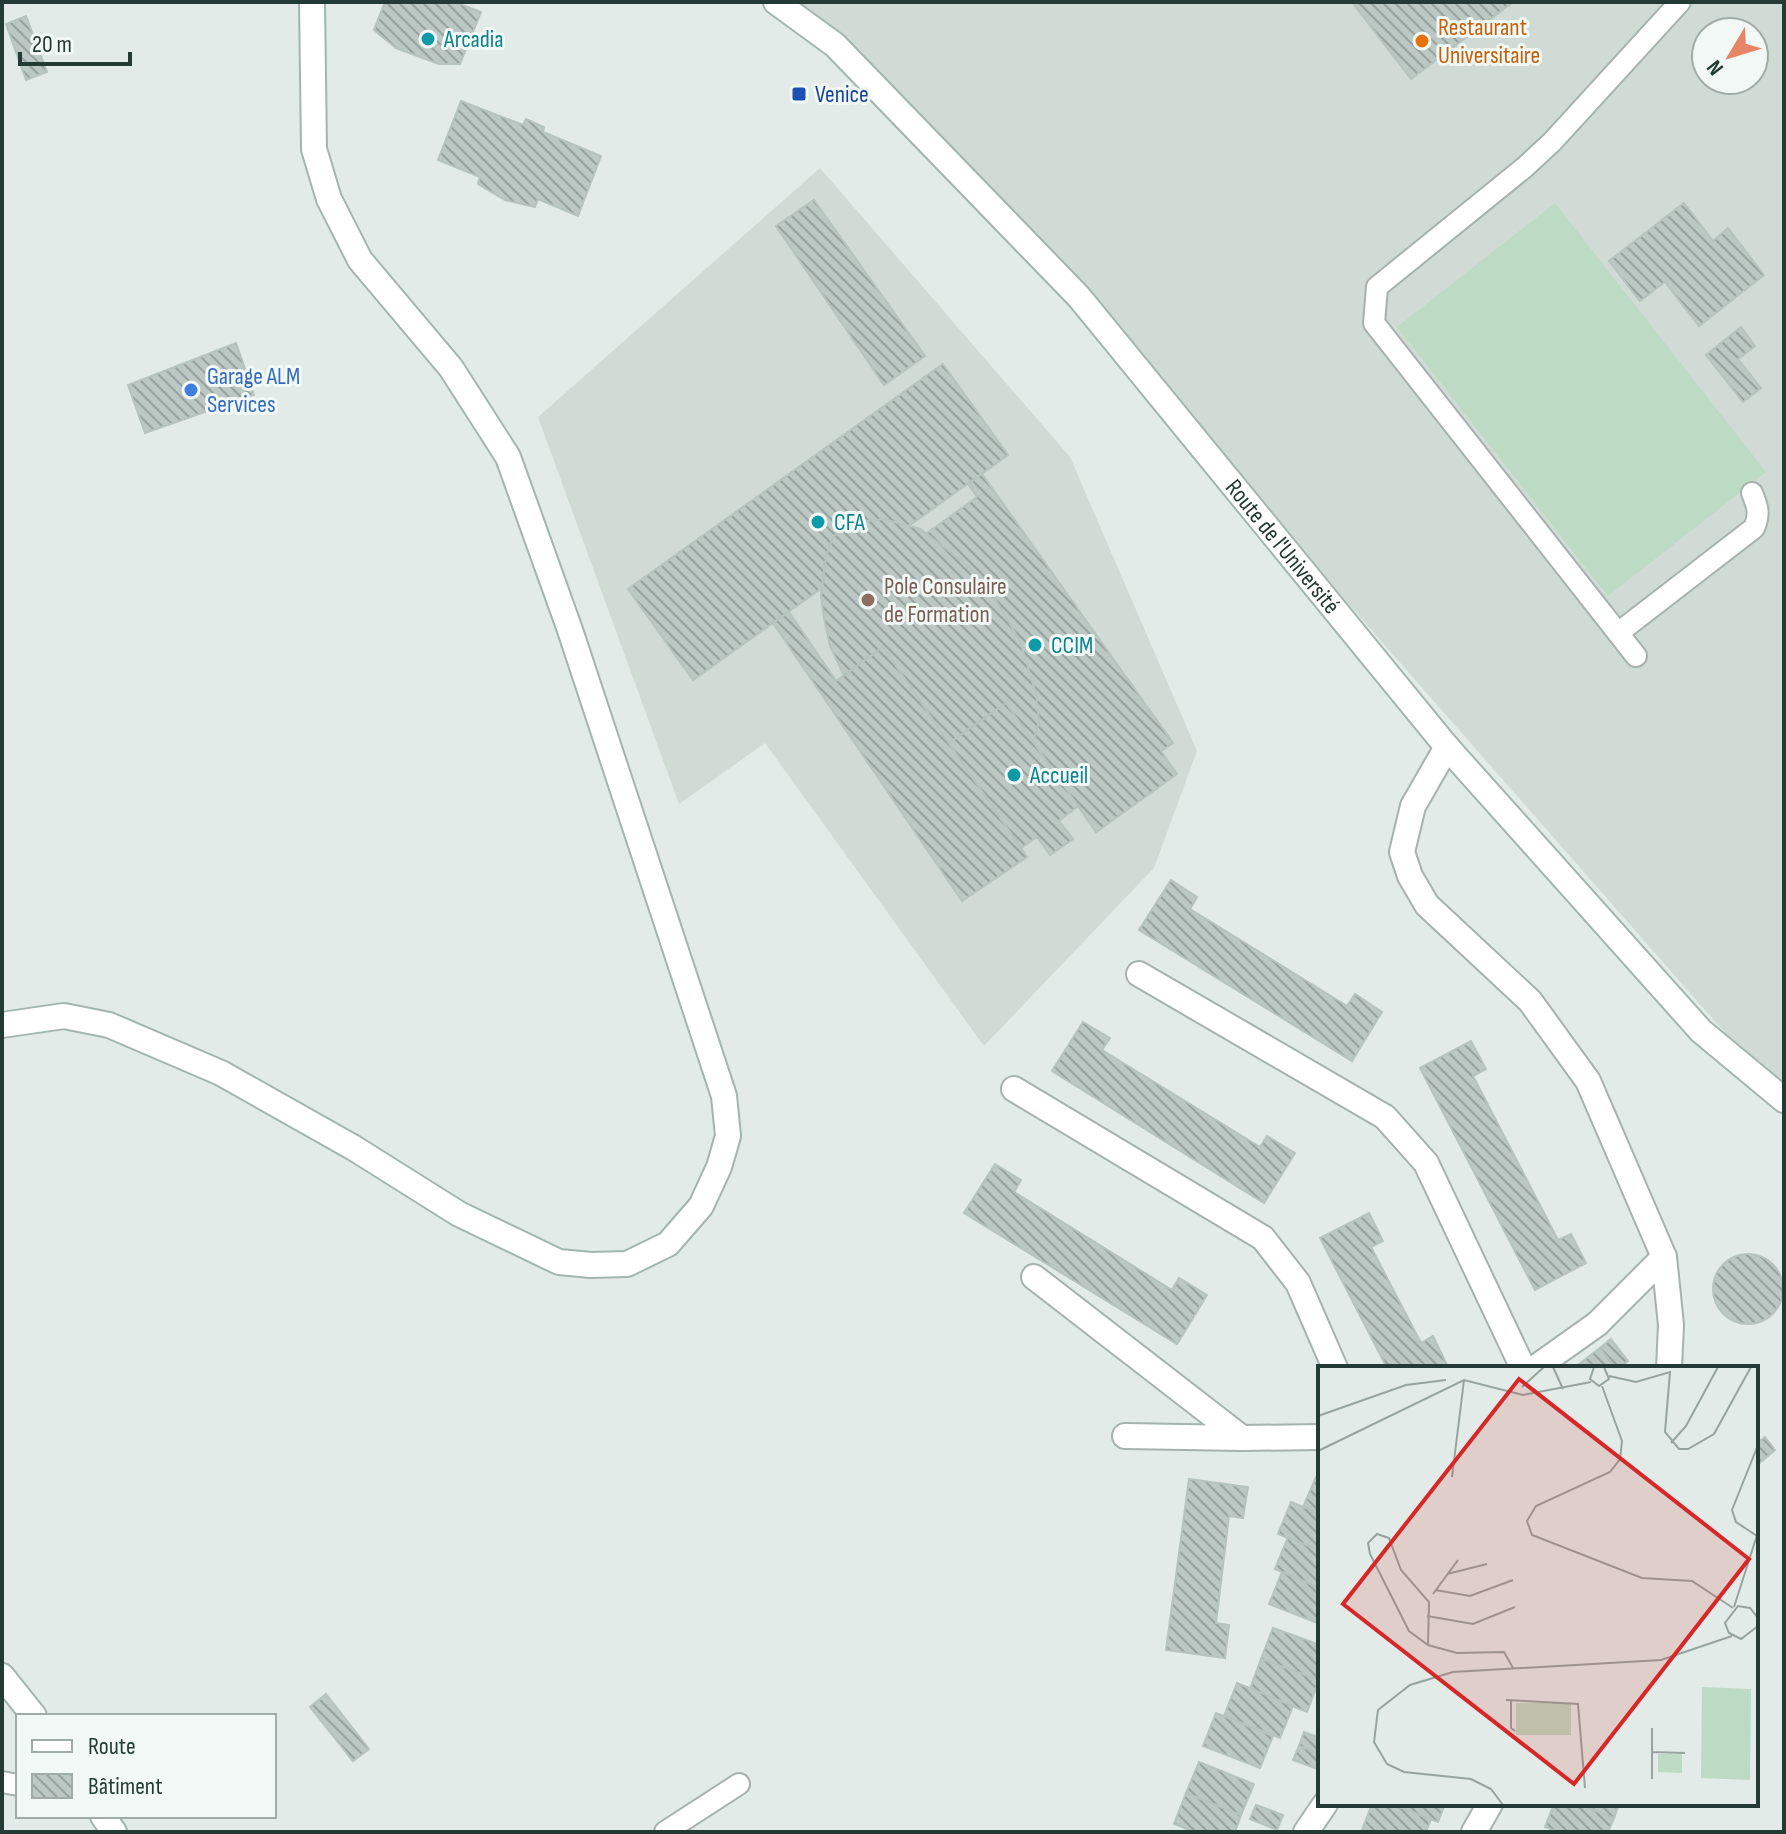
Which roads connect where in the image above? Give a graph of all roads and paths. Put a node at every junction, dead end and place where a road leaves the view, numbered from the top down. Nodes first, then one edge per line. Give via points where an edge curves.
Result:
1 (776, 2) edge
2 (1680, 2) edge
3 (314, 4) edge
4 (1752, 493) dead end
5 (1618, 633) junction
6 (1636, 656) dead end
7 (1447, 747) junction
8 (1139, 974) dead end
9 (2, 1025) edge
10 (1014, 1089) dead end
11 (1784, 1100) edge
12 (1664, 1257) junction
13 (1034, 1277) dead end
14 (1334, 1366) edge
15 (1522, 1366) edge
16 (1538, 1366) edge
17 (1669, 1366) edge
18 (1125, 1436) dead end
19 (1318, 1437) edge
20 (1242, 1438) junction
21 (2, 1676) edge
22 (32, 1714) edge
23 (739, 1784) dead end
24 (1324, 1806) edge
25 (1489, 1806) edge
26 (665, 1832) edge
27 (1306, 1832) edge
28 (1474, 1832) edge

1 - 7 street, Route de l'Université via 835,45 1079,297
2 - 5 lane via 1552,142 1377,287 1374,323
3 - 9 street via 314,149 329,199 360,260 451,368 508,457 724,1096 728,1136 719,1167 701,1206 668,1244 627,1264 559,1262 459,1214 221,1073 109,1025 64,1016
4 - 5 lane via 1758,518 1754,528
5 - 6 lane
7 - 11 street, Route de l'Université via 1701,1031
7 - 12 street via 1413,806 1402,852 1410,876 1427,905 1530,1001 1588,1081
8 - 15 street via 1385,1117 1426,1163
10 - 14 street via 1263,1238 1298,1283
12 - 16 street via 1597,1324
12 - 17 street
13 - 20 street
18 - 20 street
19 - 20 street
21 - 22 street
23 - 26 lane
24 - 27 street
25 - 28 street

